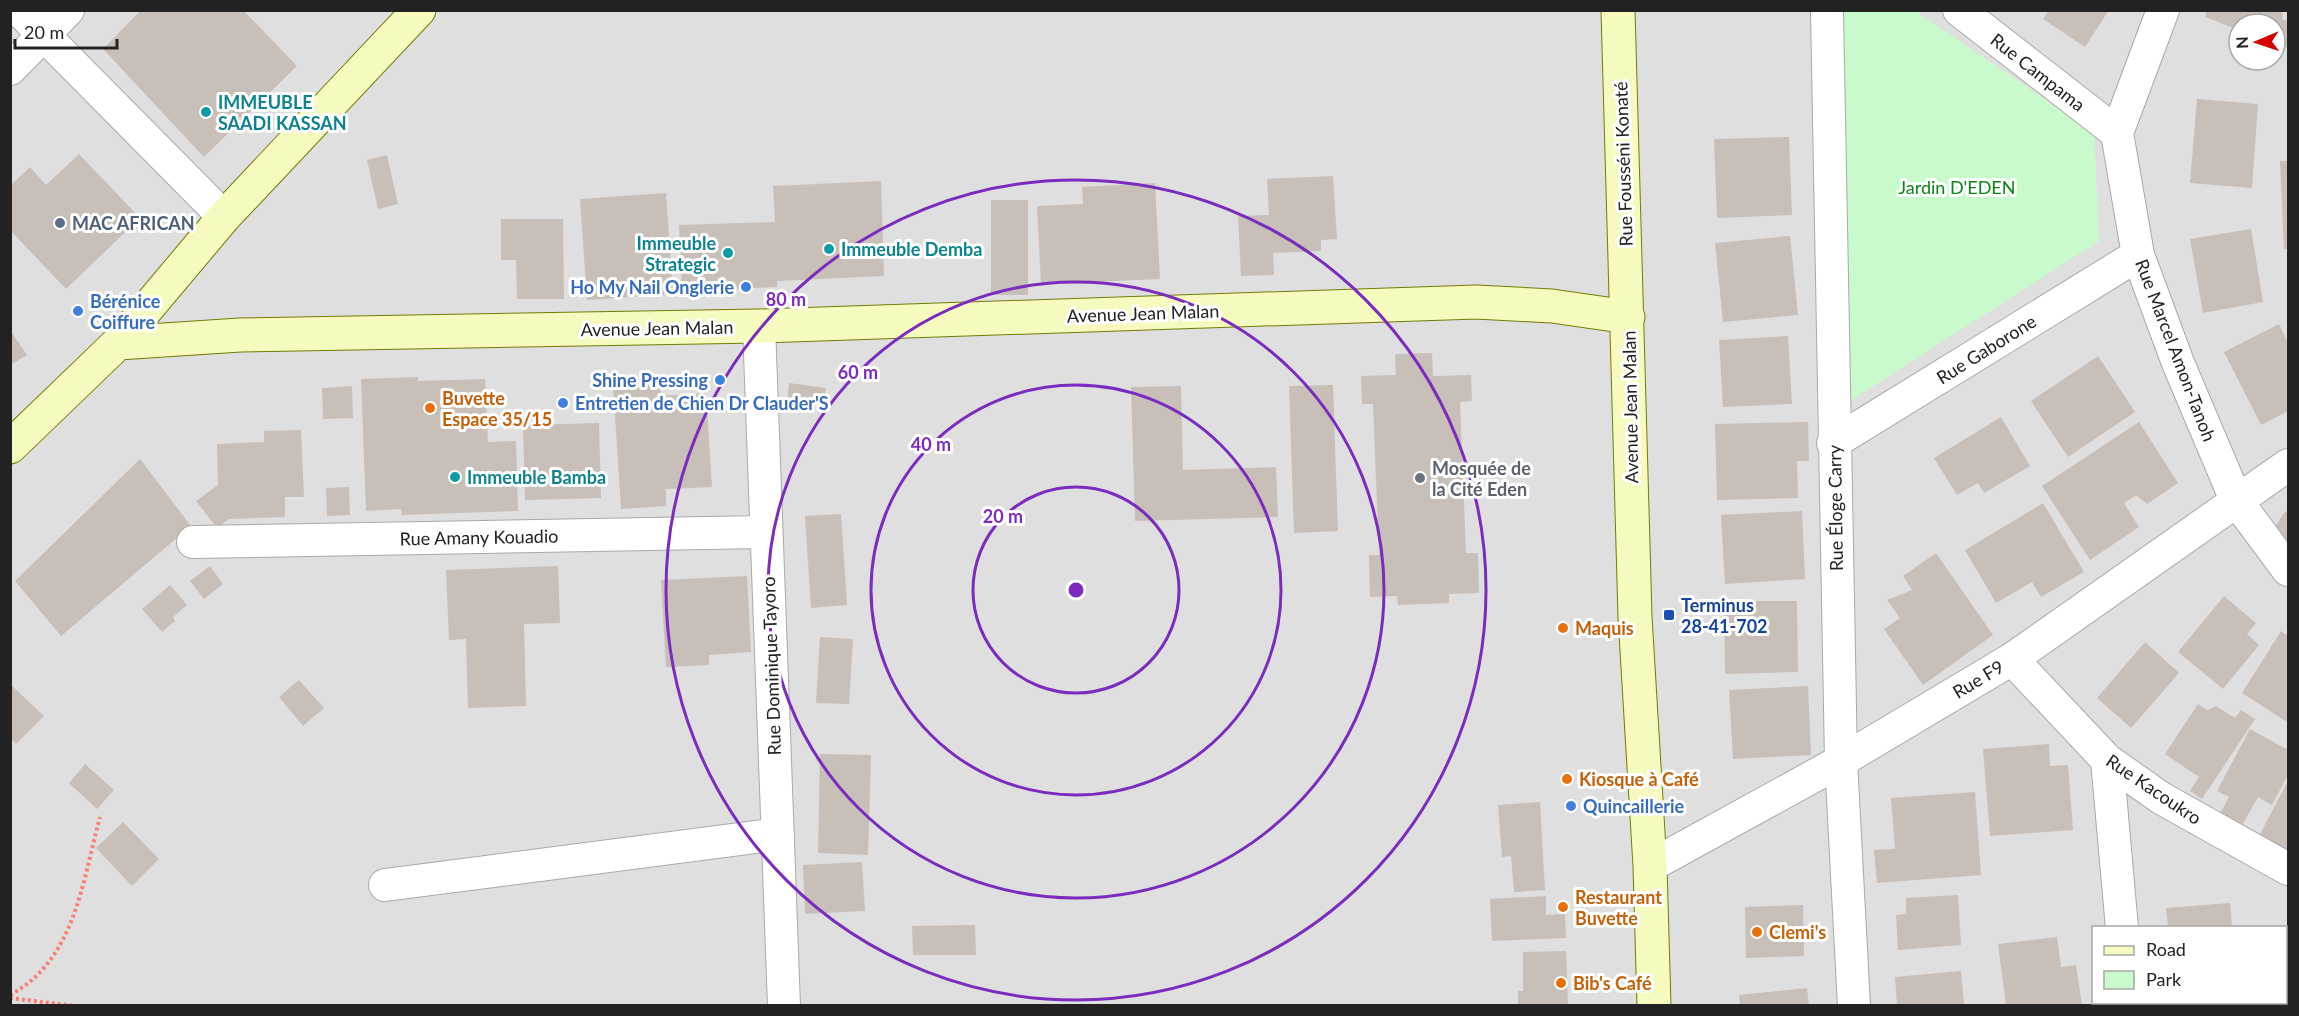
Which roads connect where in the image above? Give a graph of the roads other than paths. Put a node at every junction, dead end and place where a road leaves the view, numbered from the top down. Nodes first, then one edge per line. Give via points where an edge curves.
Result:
1 (19, 10) edge
2 (68, 10) edge
3 (419, 10) edge
4 (1618, 10) edge
5 (1827, 10) edge
6 (1959, 10) edge
7 (2163, 10) edge
8 (44, 35) junction
9 (10, 69) edge
10 (2117, 133) junction
11 (224, 218) junction
12 (2138, 255) junction
13 (1628, 318) junction
14 (759, 326) junction
15 (118, 343) junction
16 (1833, 443) junction
17 (10, 447) edge
18 (2289, 465) edge
19 (2236, 500) junction
20 (766, 532) junction
21 (193, 542) dead end
22 (2289, 570) edge
23 (2012, 659) junction
24 (2107, 760) junction
25 (1841, 761) junction
26 (778, 834) junction
27 (1650, 866) junction
28 (2289, 869) edge
29 (385, 885) dead end
30 (2122, 926) edge
31 (784, 1005) edge
32 (1654, 1005) edge
33 (1854, 1005) edge

1 - 8 street
2 - 8 street
3 - 11 main road
4 - 13 main road, Rue Fousséni Konaté
5 - 16 street, Rue Éloge Carry
6 - 10 street, Rue Campama
7 - 10 street
8 - 9 street
8 - 11 street
10 - 12 street, Rue Marcel Amon-Tanoh
11 - 15 main road
12 - 16 street, Rue Gaborone
12 - 19 street, Rue Marcel Amon-Tanoh
13 - 14 main road, Avenue Jean Malan via 1552,306 1476,302
13 - 27 main road, Avenue Jean Malan via 1635,617
14 - 15 main road, Avenue Jean Malan via 240,335
14 - 20 street, Rue Dominique Tayoro
15 - 17 main road
16 - 25 street, Rue Éloge Carry
18 - 19 street, Rue F9
19 - 22 street, Rue Marcel Amon-Tanoh
19 - 23 street, Rue F9
20 - 21 street, Rue Amany Kouadio
20 - 26 street, Rue Dominique Tayoro
23 - 24 street, Rue Kacoukro
23 - 25 street, Rue F9
24 - 28 street, Rue Kacoukro via 2162,798
24 - 30 street
25 - 27 street, Rue F9
25 - 33 street, Rue Éloge Carry
26 - 29 street
26 - 31 street, Rue Dominique Tayoro
27 - 32 main road, Avenue Jean Malan

